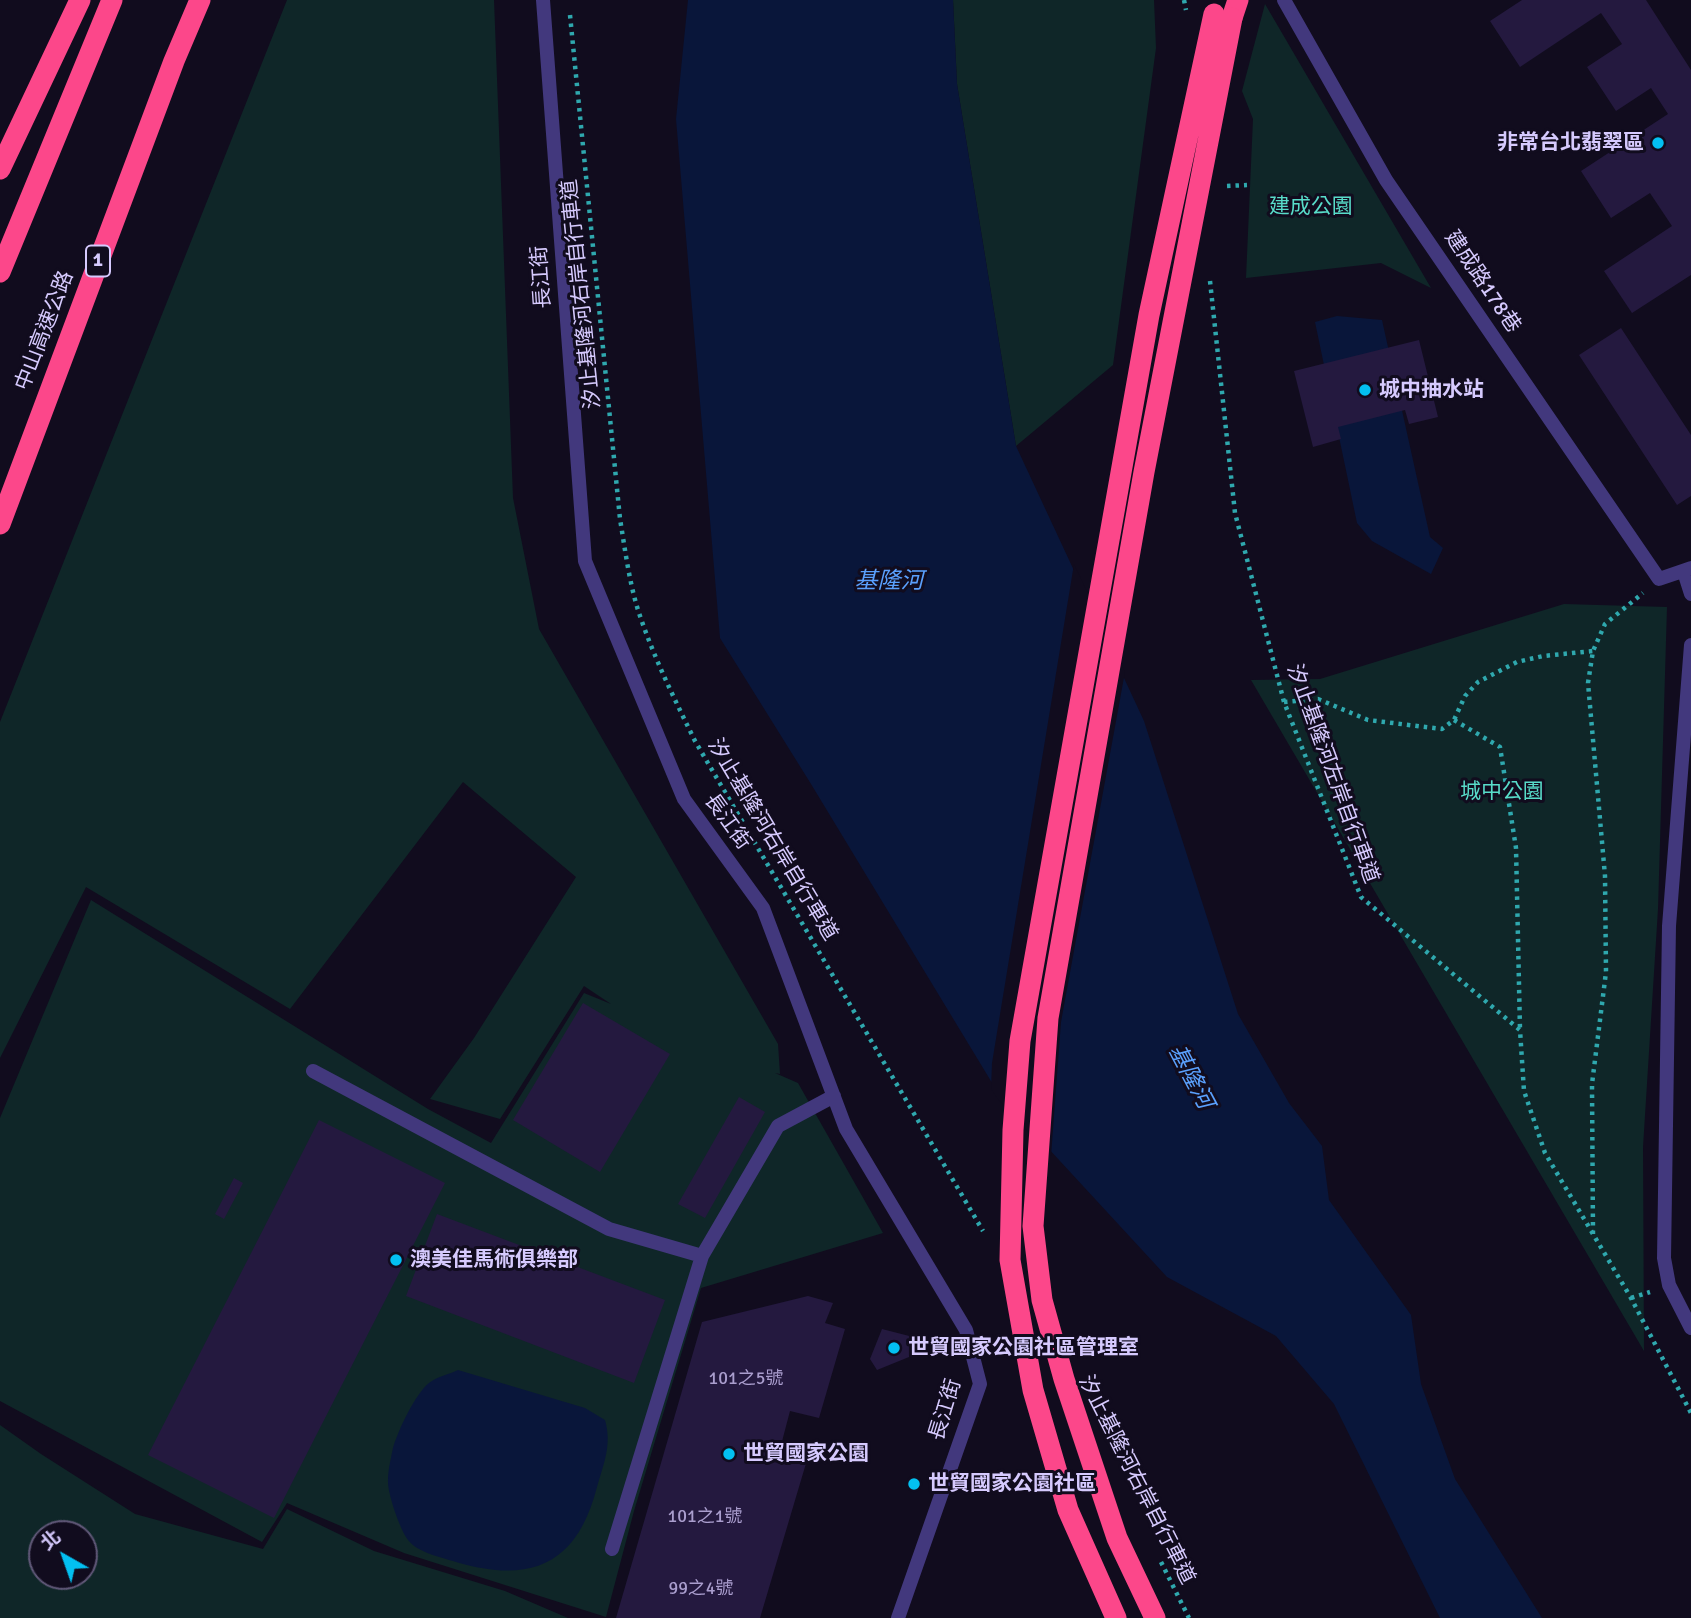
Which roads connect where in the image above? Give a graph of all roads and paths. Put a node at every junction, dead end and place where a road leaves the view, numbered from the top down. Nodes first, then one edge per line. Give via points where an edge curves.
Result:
1 (80, 0) edge
2 (112, 0) edge
3 (200, 0) edge
4 (542, 0) edge
5 (1218, 0) edge
6 (1238, 0) edge
7 (1284, 0) edge
8 (570, 14) dead end
9 (0, 169) edge
10 (1247, 185) dead end
11 (1219, 186) dead end
12 (0, 272) edge
13 (1210, 282) dead end
14 (0, 524) edge
15 (1688, 570) edge
16 (1659, 579) junction
17 (1691, 594) edge
18 (1691, 645) edge
19 (1593, 651) junction
20 (1284, 702) junction
21 (1454, 720) junction
22 (1520, 1030) junction
23 (313, 1071) dead end
24 (834, 1096) junction
25 (1593, 1234) junction
26 (986, 1237) dead end
27 (702, 1256) junction
28 (1691, 1328) edge
29 (1691, 1413) edge
30 (612, 1549) dead end
31 (1156, 1551) dead end
32 (898, 1618) edge
33 (1116, 1618) edge
34 (1155, 1618) edge
35 (1189, 1618) edge

1 - 9 highway
2 - 12 highway
3 - 14 highway, 中山高速公路 / 1
4 - 24 lane, 長江街 via 585,561 684,799 762,908
5 - 33 highway, bridge via 1146,329 1020,1041 1013,1130 1010,1260 1033,1390 1068,1510
6 - 34 highway, bridge via 1144,472 1048,1018 1033,1226 1042,1300 1064,1379 1116,1538
7 - 16 lane, 建成路178巷 via 1386,180
8 - 26 path, 汐止基隆河右岸自行車道 via 620,519 637,608 657,663 695,741
10 - 11 path
13 - 20 path, 汐止基隆河左岸自行車道 via 1235,513
15 - 16 lane
15 - 17 lane
16 - 19 path via 1605,624
18 - 28 lane via 1669,926 1664,1258 1669,1285
19 - 21 path via 1517,662 1478,682 1465,696
19 - 25 path via 1588,683 1605,876 1606,972 1592,1084
20 - 21 path via 1318,699 1367,720 1442,729
20 - 22 path, 汐止基隆河左岸自行車道 via 1361,897
21 - 22 path via 1500,747 1516,849
22 - 25 path via 1524,1091 1545,1153
23 - 27 lane via 609,1229
24 - 27 lane via 778,1126
24 - 32 lane, 長江街 via 846,1129 966,1330 980,1384
25 - 29 path
27 - 30 lane
31 - 35 path, 汐止基隆河右岸自行車道

